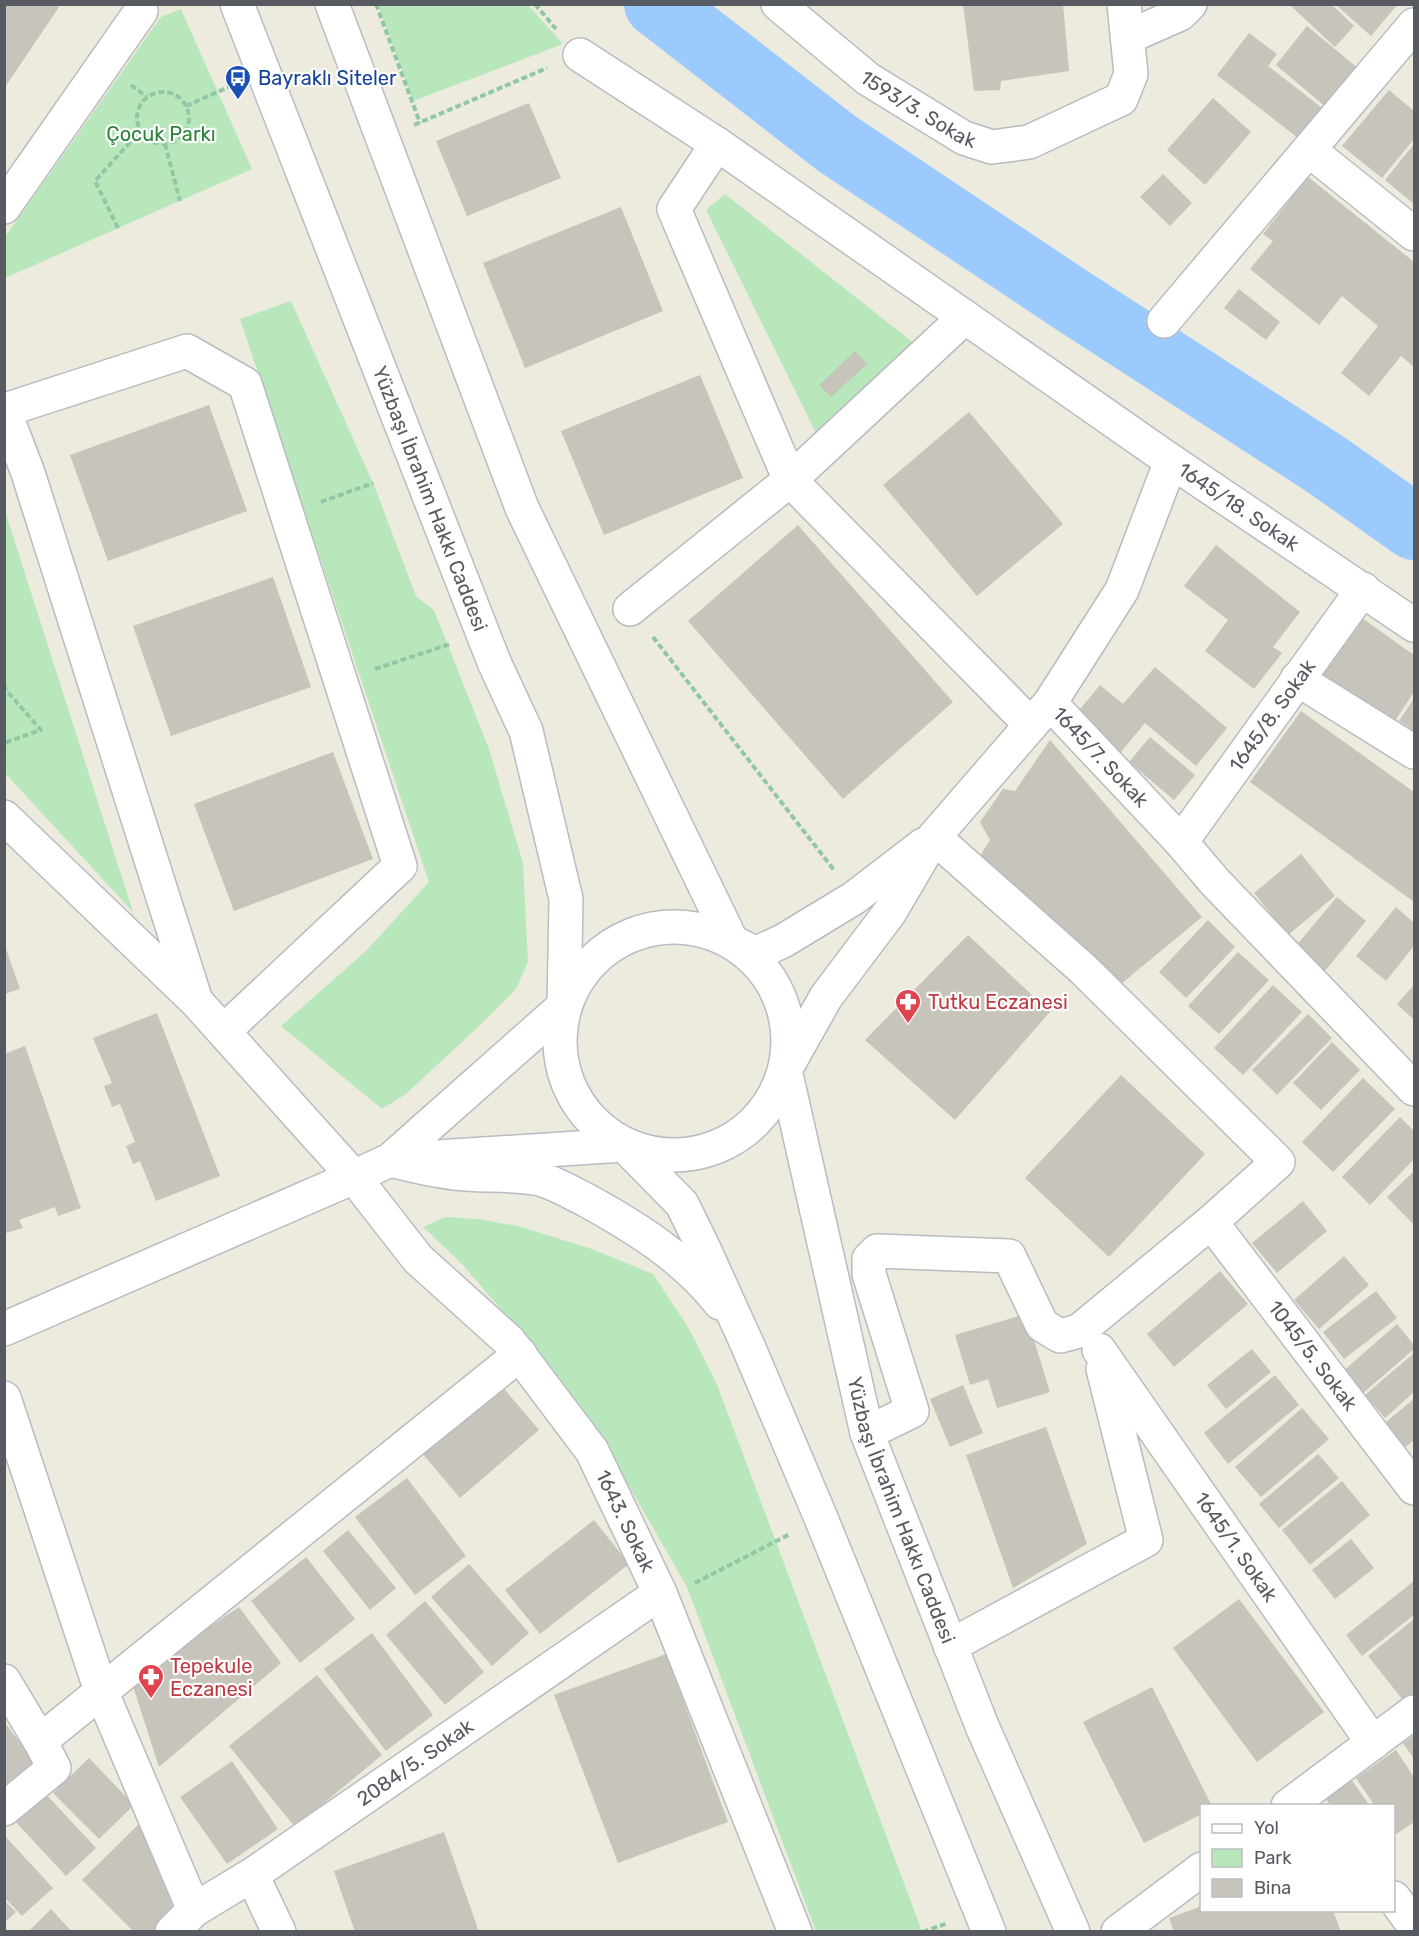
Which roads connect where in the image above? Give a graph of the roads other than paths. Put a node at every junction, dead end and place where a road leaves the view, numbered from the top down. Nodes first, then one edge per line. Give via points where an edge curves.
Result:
1 (237, 4) edge
2 (332, 4) edge
3 (778, 4) edge
4 (1125, 4) edge
5 (1190, 4) edge
6 (141, 11) dead end
7 (1414, 25) edge
8 (1128, 37) junction
9 (580, 55) dead end
10 (717, 144) junction
11 (1309, 150) junction
12 (4, 207) edge
13 (1414, 234) edge
14 (965, 317) junction
15 (1164, 321) dead end
16 (5, 410) edge
17 (1171, 461) junction
18 (790, 480) junction
19 (1363, 589) junction
20 (630, 609) road end
21 (1414, 625) edge
22 (1297, 679) junction
23 (1040, 714) junction
24 (1414, 752) edge
25 (4, 817) edge
26 (934, 837) junction
27 (1181, 842) junction
28 (732, 942) junction
29 (196, 1001) junction
30 (564, 1006) junction
31 (224, 1031) junction
32 (785, 1070) junction
33 (1414, 1089) edge
34 (624, 1145) junction
35 (390, 1160) junction
36 (354, 1177) junction
37 (1211, 1222) junction
38 (739, 1326) junction
39 (4, 1329) edge
40 (1089, 1341) junction
41 (520, 1354) junction
42 (4, 1398) edge
43 (867, 1433) junction
44 (1414, 1488) edge
45 (660, 1593) junction
46 (950, 1646) junction
47 (4, 1681) edge
48 (101, 1691) junction
49 (1414, 1712) edge
50 (40, 1741) junction
51 (1373, 1743) junction
52 (1309, 1800) edge
53 (4, 1809) edge
54 (1200, 1870) edge
55 (252, 1875) junction
56 (1395, 1899) edge
57 (183, 1921) edge
58 (1414, 1926) edge
59 (279, 1932) edge
60 (795, 1932) edge
61 (989, 1932) edge
62 (1073, 1932) edge
63 (1118, 1932) edge

1 - 30 street, Yüzbaşı İbrahim Hakkı Caddesi via 483,633 526,730 566,899
2 - 28 street via 522,507
3 - 8 street, 1593/3. Sokak via 868,79 964,138 992,147 1029,142 1121,99 1131,74
4 - 8 street, 1593/3. Sokak
5 - 8 street via 1180,14
6 - 12 street
7 - 11 street
9 - 10 street
10 - 14 street
10 - 18 street via 674,208
11 - 13 street
11 - 15 street
14 - 17 street
14 - 18 street
16 - 29 street
16 - 31 street via 187,351 245,384 400,866
17 - 19 street, 1645/18. Sokak
17 - 23 street, 1645/18. Sokak via 1122,590
18 - 20 street
18 - 23 street
19 - 21 street, 1645/18. Sokak
19 - 22 street, 1645/8. Sokak
22 - 24 street
22 - 27 street, 1645/8. Sokak
23 - 26 street, 1645/7. Sokak
23 - 27 street, 1645/7. Sokak
25 - 29 street, 1643. Sokak
26 - 28 street via 854,898 783,941 759,952
26 - 32 street, 1645/7. Sokak via 890,912 826,997
26 - 37 street via 1083,969 1278,1161
27 - 33 street, 1645/7. Sokak
28 - 30 street via 700,929 666,926 633,934 603,951 579,976
28 - 32 street via 760,965 780,997 788,1033
29 - 31 street, 1643. Sokak
30 - 34 street via 559,1039 563,1071 576,1102 597,1127
30 - 35 street
31 - 36 street, 1643. Sokak
32 - 34 street via 772,1101 750,1128 722,1146 690,1155 657,1155
32 - 43 street, Yüzbaşı İbrahim Hakkı Caddesi
34 - 35 street
34 - 38 street via 682,1204
35 - 36 street
35 - 38 street via 428,1170 525,1176 576,1195 644,1233 711,1291
36 - 39 street
36 - 41 street, 1643. Sokak via 418,1259
37 - 40 street
37 - 44 street, 1045/5. Sokak
38 - 61 street
40 - 43 street via 1060,1336 1041,1325 1009,1256 877,1251 869,1259 869,1275 912,1411
40 - 46 street via 1146,1540
40 - 51 street, 1645/1. Sokak
41 - 45 street, 1643. Sokak via 591,1451
41 - 48 street
42 - 48 street
43 - 46 street, Yüzbaşı İbrahim Hakkı Caddesi
45 - 55 street, 2084/5. Sokak
45 - 60 street, 1643. Sokak
46 - 62 street, Yüzbaşı İbrahim Hakkı Caddesi
47 - 50 street
48 - 50 street
48 - 57 street
49 - 51 street
50 - 53 street via 54,1768
51 - 52 street
54 - 63 street
55 - 57 street, 2084/5. Sokak
55 - 59 street
56 - 58 street

